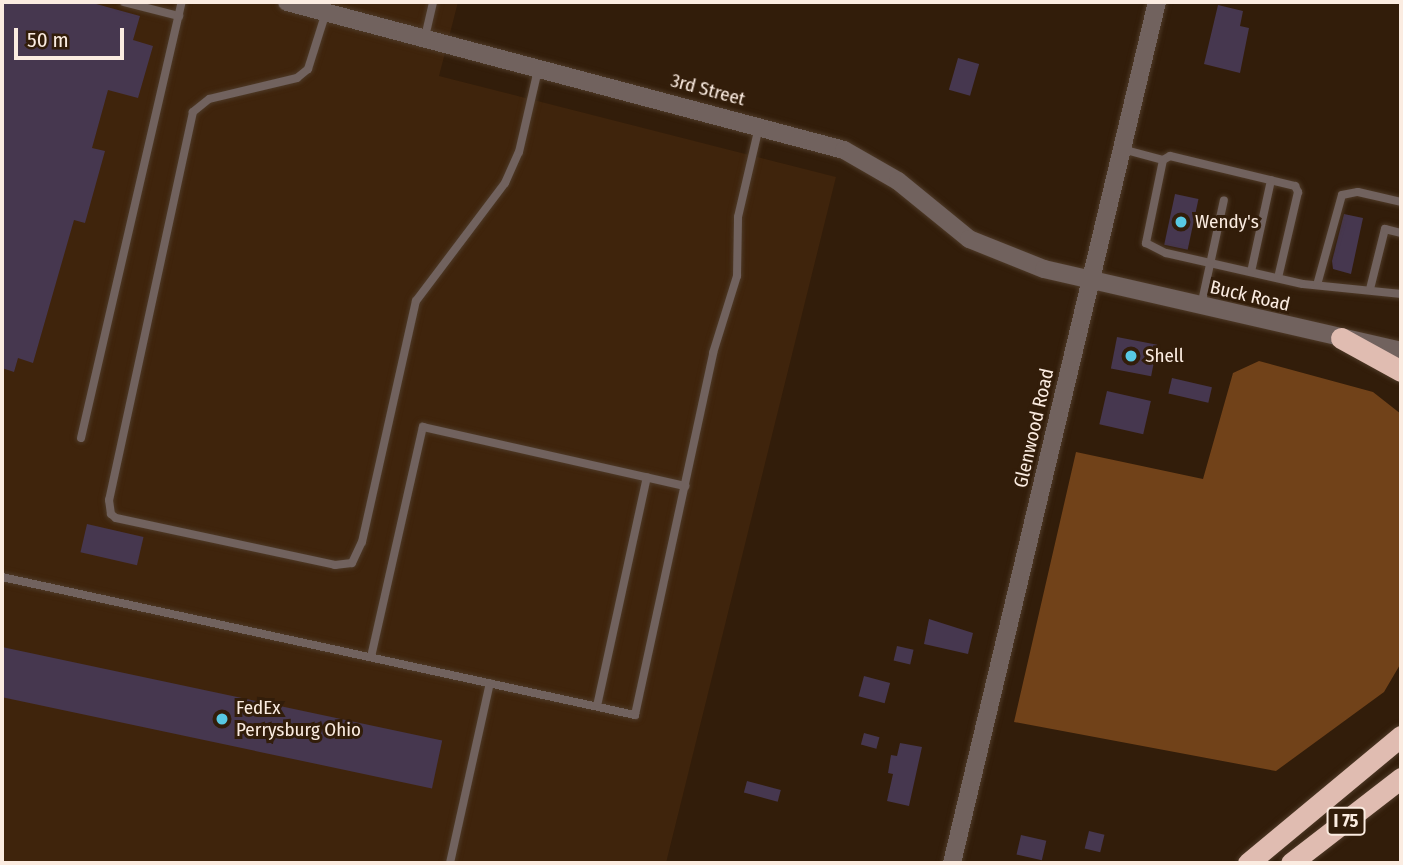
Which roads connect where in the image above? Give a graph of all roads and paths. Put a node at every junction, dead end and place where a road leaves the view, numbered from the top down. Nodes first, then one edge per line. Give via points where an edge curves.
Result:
1 (124, 2) edge
2 (182, 2) edge
3 (433, 2) edge
4 (1157, 2) edge
5 (294, 3) edge
6 (326, 12) junction
7 (178, 16) junction
8 (425, 37) junction
9 (538, 67) junction
10 (759, 125) junction
11 (1122, 149) junction
12 (1163, 160) junction
13 (1271, 180) junction
14 (1224, 200) dead end
15 (1401, 202) edge
16 (1401, 233) edge
17 (1210, 262) junction
18 (1251, 272) junction
19 (1278, 278) junction
20 (1090, 281) junction
21 (1317, 285) junction
22 (1370, 289) junction
23 (1401, 294) edge
24 (1201, 306) junction
25 (1341, 338) junction
26 (1401, 351) edge
27 (1401, 371) edge
28 (81, 438) dead end
29 (647, 477) junction
30 (685, 486) junction
31 (2, 577) edge
32 (371, 657) junction
33 (490, 683) junction
34 (597, 706) junction
35 (1401, 736) edge
36 (1401, 778) edge
37 (450, 863) edge
38 (952, 863) edge
39 (1248, 863) edge
40 (1291, 863) edge

1 - 7 lane
2 - 7 lane
3 - 8 lane
4 - 11 street, Glenwood Road
5 - 6 street, 3rd Street
6 - 8 street, 3rd Street
6 - 9 lane via 308,69 297,78 209,99 193,112 109,500 116,518 335,565 352,562 362,542 416,301 505,183 519,152
7 - 28 lane
8 - 9 street, 3rd Street
9 - 10 street, 3rd Street
10 - 20 street, 3rd Street via 862,159 989,250
10 - 30 lane via 738,217 737,276 713,353
11 - 12 lane
11 - 20 street, Glenwood Road
12 - 13 lane via 1170,156
12 - 17 lane via 1146,243
13 - 18 lane
13 - 19 lane via 1295,186 1298,192
14 - 17 lane
15 - 21 lane via 1358,192 1342,195
16 - 22 lane via 1385,229
17 - 18 lane
17 - 24 lane
18 - 19 lane
19 - 21 lane
20 - 24 street, Buck Road
20 - 38 street, Glenwood Road
21 - 22 lane
22 - 23 lane
24 - 25 street, Buck Road
25 - 26 street, Buck Road
25 - 27 highway
29 - 30 lane
29 - 32 lane via 423,427
29 - 34 lane
30 - 34 lane via 635,715
31 - 32 lane
32 - 33 lane
33 - 34 lane
33 - 37 lane
35 - 39 highway
36 - 40 highway, I 75

